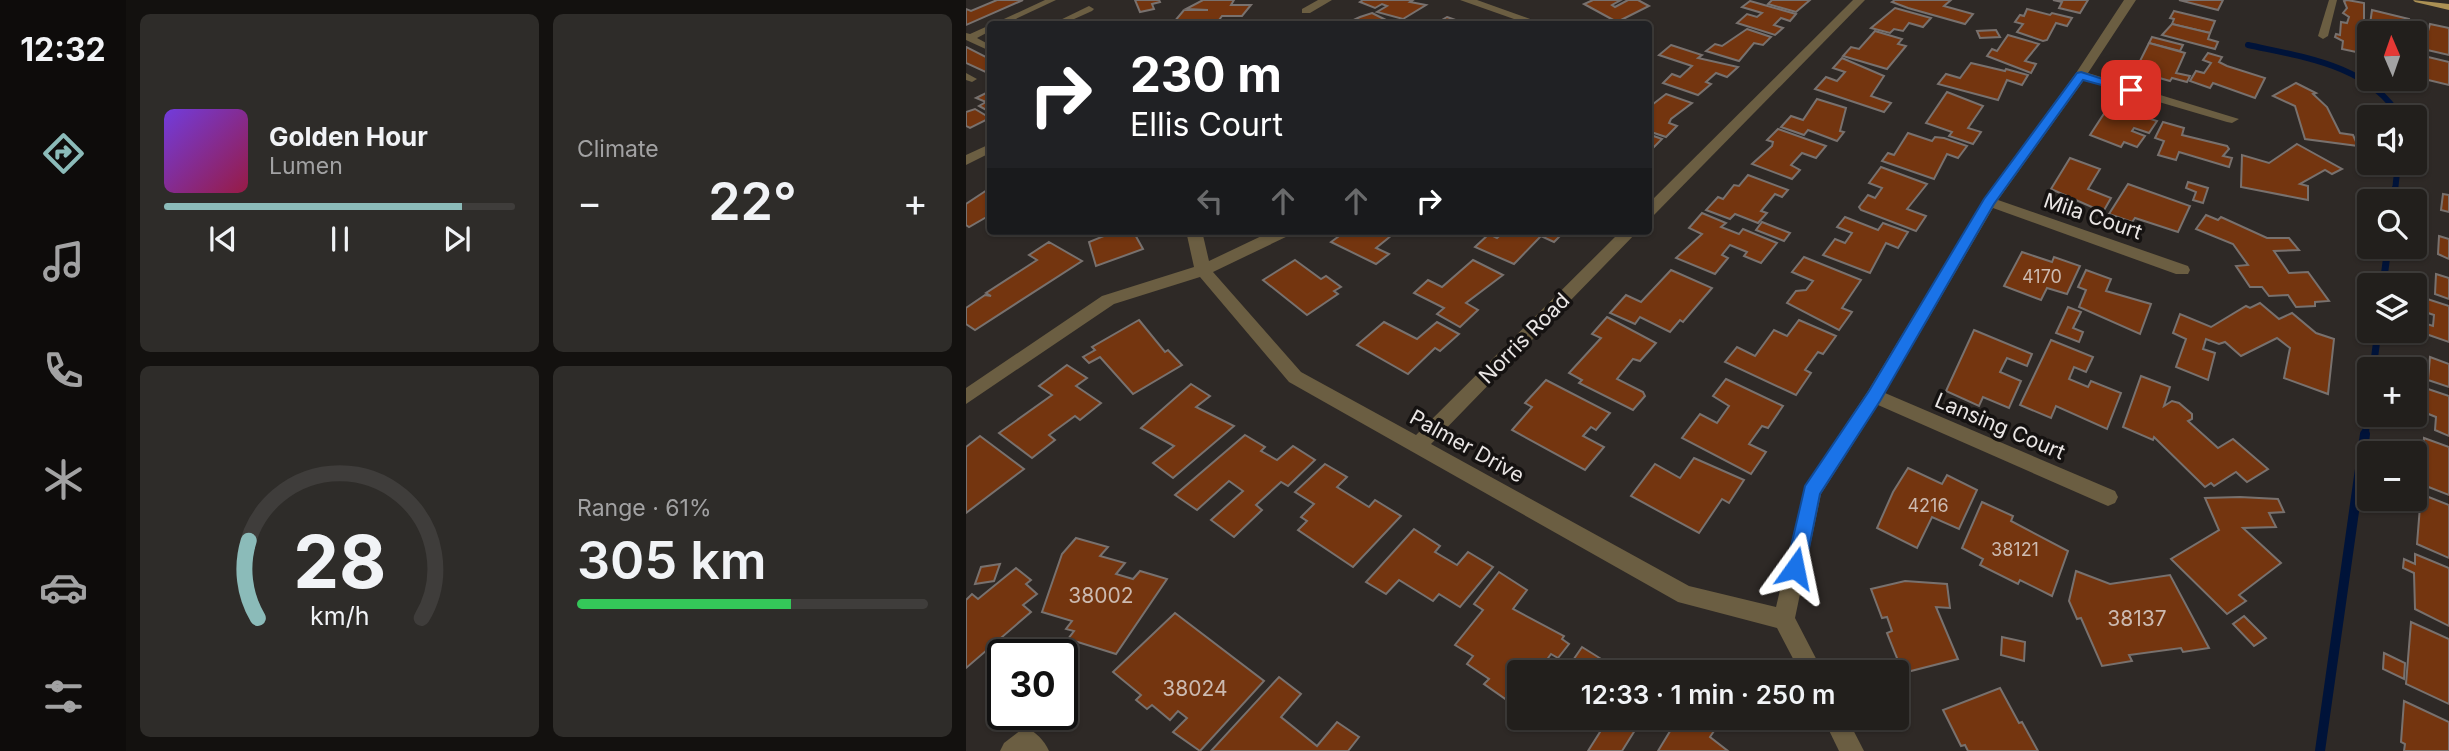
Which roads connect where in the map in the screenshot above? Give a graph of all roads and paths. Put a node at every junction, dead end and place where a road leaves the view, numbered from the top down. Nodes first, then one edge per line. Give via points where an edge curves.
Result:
1 (1052, 0) edge
2 (1326, 0) edge
3 (1466, 0) edge
4 (1859, 0) edge
5 (2130, 0) edge
6 (2333, 0) edge
7 (2418, 0) edge
8 (2449, 7) edge
9 (1088, 9) dead end
10 (1306, 10) dead end
11 (1006, 21) edge
12 (1063, 21) edge
13 (1529, 21) edge
14 (987, 29) edge
15 (2323, 36) dead end
16 (968, 37) edge
17 (987, 46) edge
18 (2081, 75) junction
19 (2232, 119) dead end
20 (987, 150) edge
21 (966, 161) edge
22 (1989, 202) junction
23 (1652, 209) edge
24 (1195, 235) edge
25 (1277, 235) edge
26 (1626, 235) edge
27 (1203, 270) junction
28 (2182, 270) dead end
29 (1874, 396) junction
30 (966, 397) edge
31 (1418, 444) junction
32 (2108, 497) dead end
33 (1784, 619) junction
34 (1806, 660) edge
35 (1841, 730) edge
36 (1852, 751) edge

1 - 11 lane
2 - 10 street
3 - 13 street
4 - 23 street
5 - 18 street
6 - 15 lane
7 - 8 main road
9 - 12 lane
14 - 16 lane
16 - 17 lane
18 - 19 street
18 - 22 street
20 - 21 street
22 - 28 street, Mila Court
22 - 29 street
24 - 27 street, Palmer Drive
25 - 27 street
26 - 31 street, Norris Road
27 - 30 street via 1108,300
27 - 31 street, Palmer Drive via 1295,377
29 - 32 street, Lansing Court
29 - 33 street via 1812,492
31 - 33 street, Palmer Drive via 1685,595
33 - 34 street
35 - 36 street

